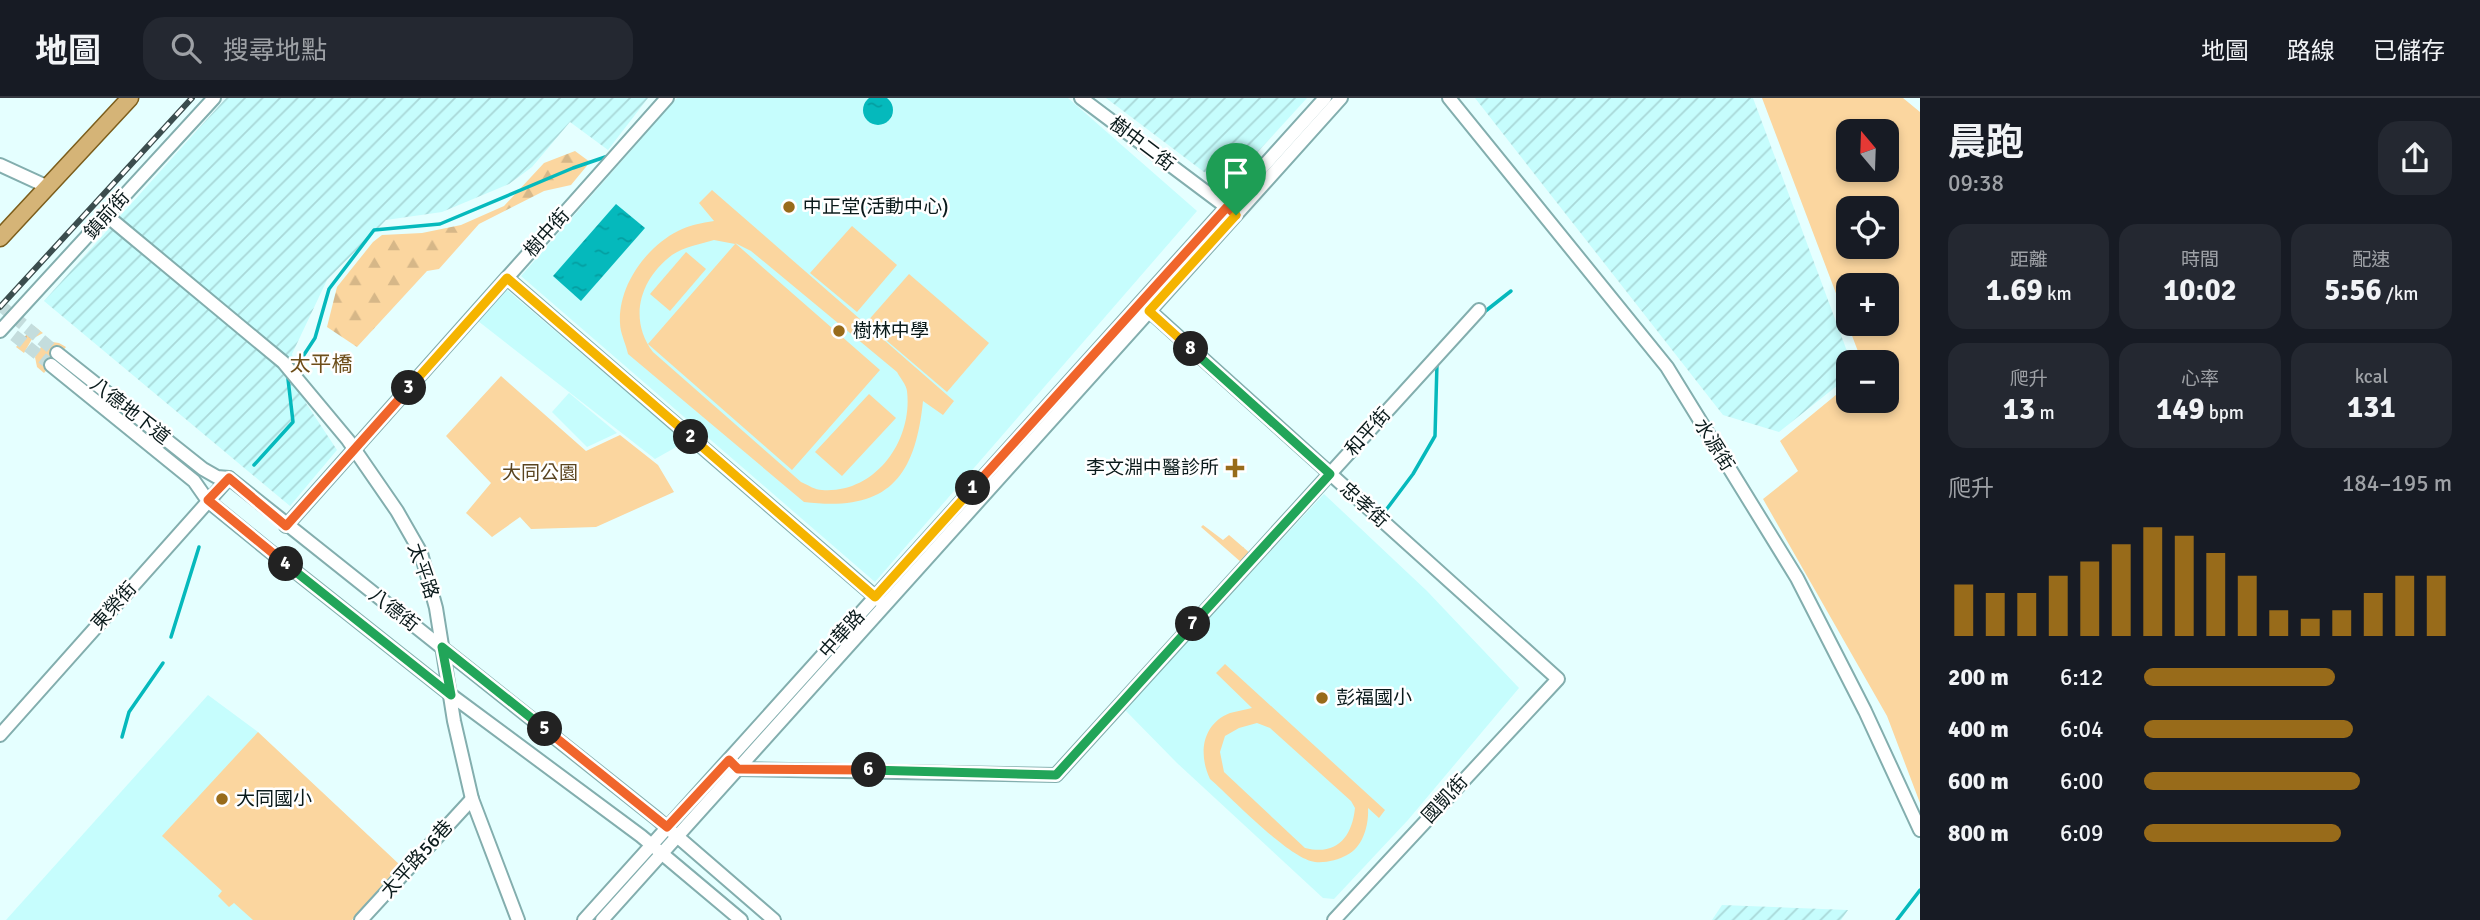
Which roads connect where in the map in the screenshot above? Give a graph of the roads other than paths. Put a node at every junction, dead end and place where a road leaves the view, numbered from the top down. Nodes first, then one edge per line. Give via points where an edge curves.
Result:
1 (130, 98) edge
2 (214, 98) edge
3 (667, 98) edge
4 (1081, 98) edge
5 (1325, 98) edge
6 (1341, 98) edge
7 (1449, 98) edge
8 (0, 165) edge
9 (48, 187) junction
10 (1231, 211) junction
11 (106, 215) junction
12 (0, 238) edge
13 (507, 278) junction
14 (1145, 307) junction
15 (1479, 310) dead end
16 (0, 331) edge
17 (1046, 386) dead end
18 (1061, 399) junction
19 (353, 450) junction
20 (204, 469) joint
21 (1330, 474) junction
22 (229, 478) junction
23 (194, 481) joint
24 (208, 500) junction
25 (286, 526) junction
26 (880, 601) junction
27 (442, 647) junction
28 (1558, 679) joint
29 (451, 695) junction
30 (0, 735) edge
31 (733, 765) junction
32 (472, 799) junction
33 (667, 827) junction
34 (1920, 830) edge
35 (677, 836) junction
36 (656, 849) junction
37 (361, 920) edge
38 (518, 920) edge
39 (584, 920) edge
40 (602, 920) edge
41 (741, 920) edge
42 (774, 920) edge
43 (1334, 920) edge

1 - 9 main road
2 - 11 street, 鎮前街
3 - 13 street, 樹中街
4 - 10 street, 樹中二街
5 - 10 street, 中華路
6 - 10 street, 中華路
7 - 34 street, 水源街 via 1667,367 1797,578
8 - 9 street
9 - 12 main road
10 - 14 street, 中華路
11 - 16 street, 鎮前街
11 - 19 street, 太平路 via 283,362
13 - 19 street, 樹中街
13 - 26 street
14 - 18 street, 中華路
14 - 21 street, 忠孝街
15 - 21 street, 和平街
17 - 18 street
18 - 26 street, 中華路
19 - 25 street, 樹中街
19 - 27 street, 太平路 via 421,552
20 - 22 street, 八德街
20 - 23 street, 八德地下道 via 54,359
21 - 28 street, 忠孝街
21 - 31 street, 和平街 via 1056,775
22 - 24 street, 東榮街
22 - 25 street, 八德街
23 - 24 street, 八德街
24 - 29 street, 八德街
24 - 30 street, 東榮街
25 - 27 street, 八德街
26 - 31 street, 中華路
27 - 29 street, 太平路
27 - 33 street, 八德街
28 - 43 street, 國凱街
29 - 32 street, 太平路
29 - 36 street, 八德街
31 - 33 street, 中華路
31 - 35 street, 中華路
32 - 37 street, 太平路56巷
32 - 38 street, 太平路
33 - 35 street, 八德街
33 - 36 street, 中華路
35 - 36 street, 中華路
35 - 42 street, 八德街
36 - 39 street, 中華路
36 - 40 street, 中華路
36 - 41 street, 八德街

